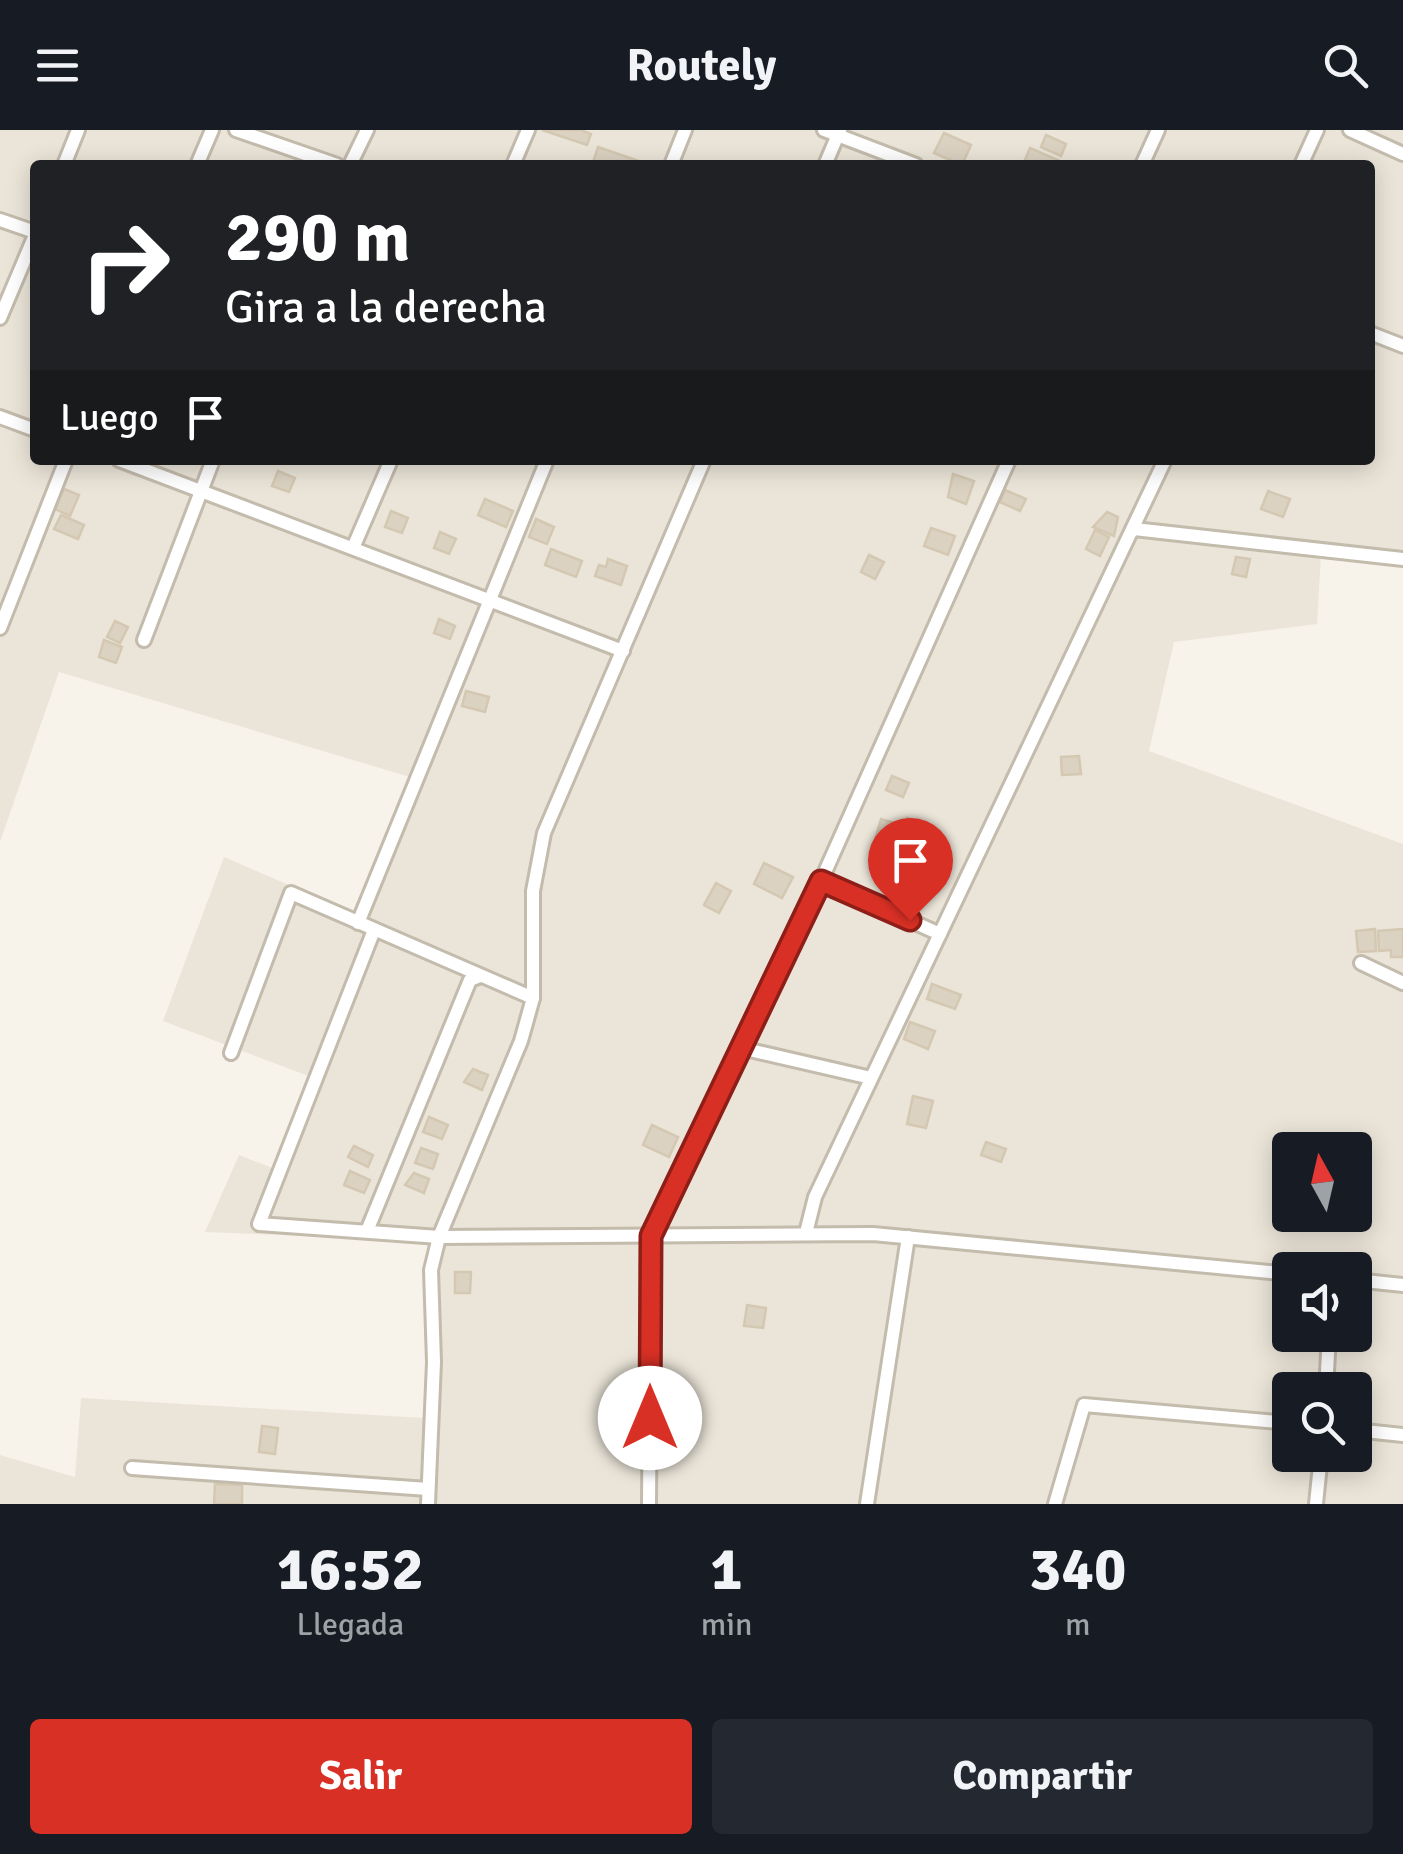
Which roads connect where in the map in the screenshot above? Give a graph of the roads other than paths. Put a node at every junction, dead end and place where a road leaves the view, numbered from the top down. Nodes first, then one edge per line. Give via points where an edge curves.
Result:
1 (78, 130) edge
2 (212, 130) edge
3 (236, 130) edge
4 (367, 130) edge
5 (528, 130) edge
6 (685, 130) edge
7 (1158, 130) edge
8 (1317, 130) edge
9 (1350, 130) edge
10 (834, 132) edge
11 (1403, 154) edge
12 (66, 160) edge
13 (199, 160) edge
14 (323, 160) edge
15 (352, 160) edge
16 (515, 160) edge
17 (673, 160) edge
18 (827, 160) edge
19 (904, 160) edge
20 (1144, 160) edge
21 (1303, 160) edge
22 (0, 220) edge
23 (30, 232) edge
24 (30, 246) edge
25 (0, 318) edge
26 (1375, 335) edge
27 (1403, 346) edge
28 (0, 417) edge
29 (30, 428) edge
30 (64, 465) edge
31 (132, 465) edge
32 (210, 465) edge
33 (389, 465) edge
34 (544, 465) edge
35 (702, 465) edge
36 (1007, 465) edge
37 (1164, 465) edge
38 (198, 489) junction
39 (1134, 529) junction
40 (353, 548) junction
41 (1403, 560) edge
42 (490, 602) junction
43 (0, 628) edge
44 (144, 640) dead end
45 (623, 651) junction
46 (821, 881) junction
47 (358, 923) junction
48 (374, 930) junction
49 (940, 934) junction
50 (1361, 964) dead end
51 (478, 978) junction
52 (1403, 983) edge
53 (533, 998) junction
54 (741, 1048) junction
55 (231, 1053) dead end
56 (871, 1078) junction
57 (366, 1232) junction
58 (806, 1233) junction
59 (439, 1236) junction
60 (651, 1236) junction
61 (908, 1237) junction
62 (1272, 1272) edge
63 (1372, 1281) edge
64 (1403, 1284) edge
65 (1272, 1421) edge
66 (1372, 1431) edge
67 (1403, 1434) edge
68 (132, 1468) dead end
69 (1319, 1472) edge
70 (428, 1489) junction
71 (428, 1504) edge
72 (649, 1504) edge
73 (867, 1504) edge
74 (1055, 1504) edge
75 (1316, 1504) edge

1 - 12 street
2 - 13 street
3 - 14 street
4 - 15 street
5 - 16 street
6 - 17 street
7 - 20 street
8 - 21 street
9 - 11 street
10 - 18 street
10 - 19 street
22 - 23 street
24 - 25 street
26 - 27 street
28 - 29 street
30 - 43 street
31 - 38 street
32 - 38 street
33 - 40 street
34 - 42 street
35 - 45 street
36 - 46 street
37 - 39 street
38 - 40 street
38 - 44 street
39 - 41 street
39 - 49 street
40 - 42 street
42 - 45 street
42 - 47 street
45 - 53 street via 536,861
46 - 49 street
46 - 54 street
47 - 48 street
47 - 55 street via 291,893
48 - 51 street
48 - 57 street via 259,1224
49 - 56 street
50 - 52 street
51 - 53 street
51 - 57 street via 470,980
53 - 59 street via 522,1042
54 - 56 street
54 - 60 street
56 - 58 street via 815,1197
57 - 59 street
58 - 60 street
58 - 61 street
59 - 60 street
59 - 70 street via 431,1270
60 - 72 street
61 - 62 street
61 - 73 street
63 - 64 street
65 - 74 street via 1084,1405
66 - 67 street
68 - 70 street
69 - 75 street
70 - 71 street

